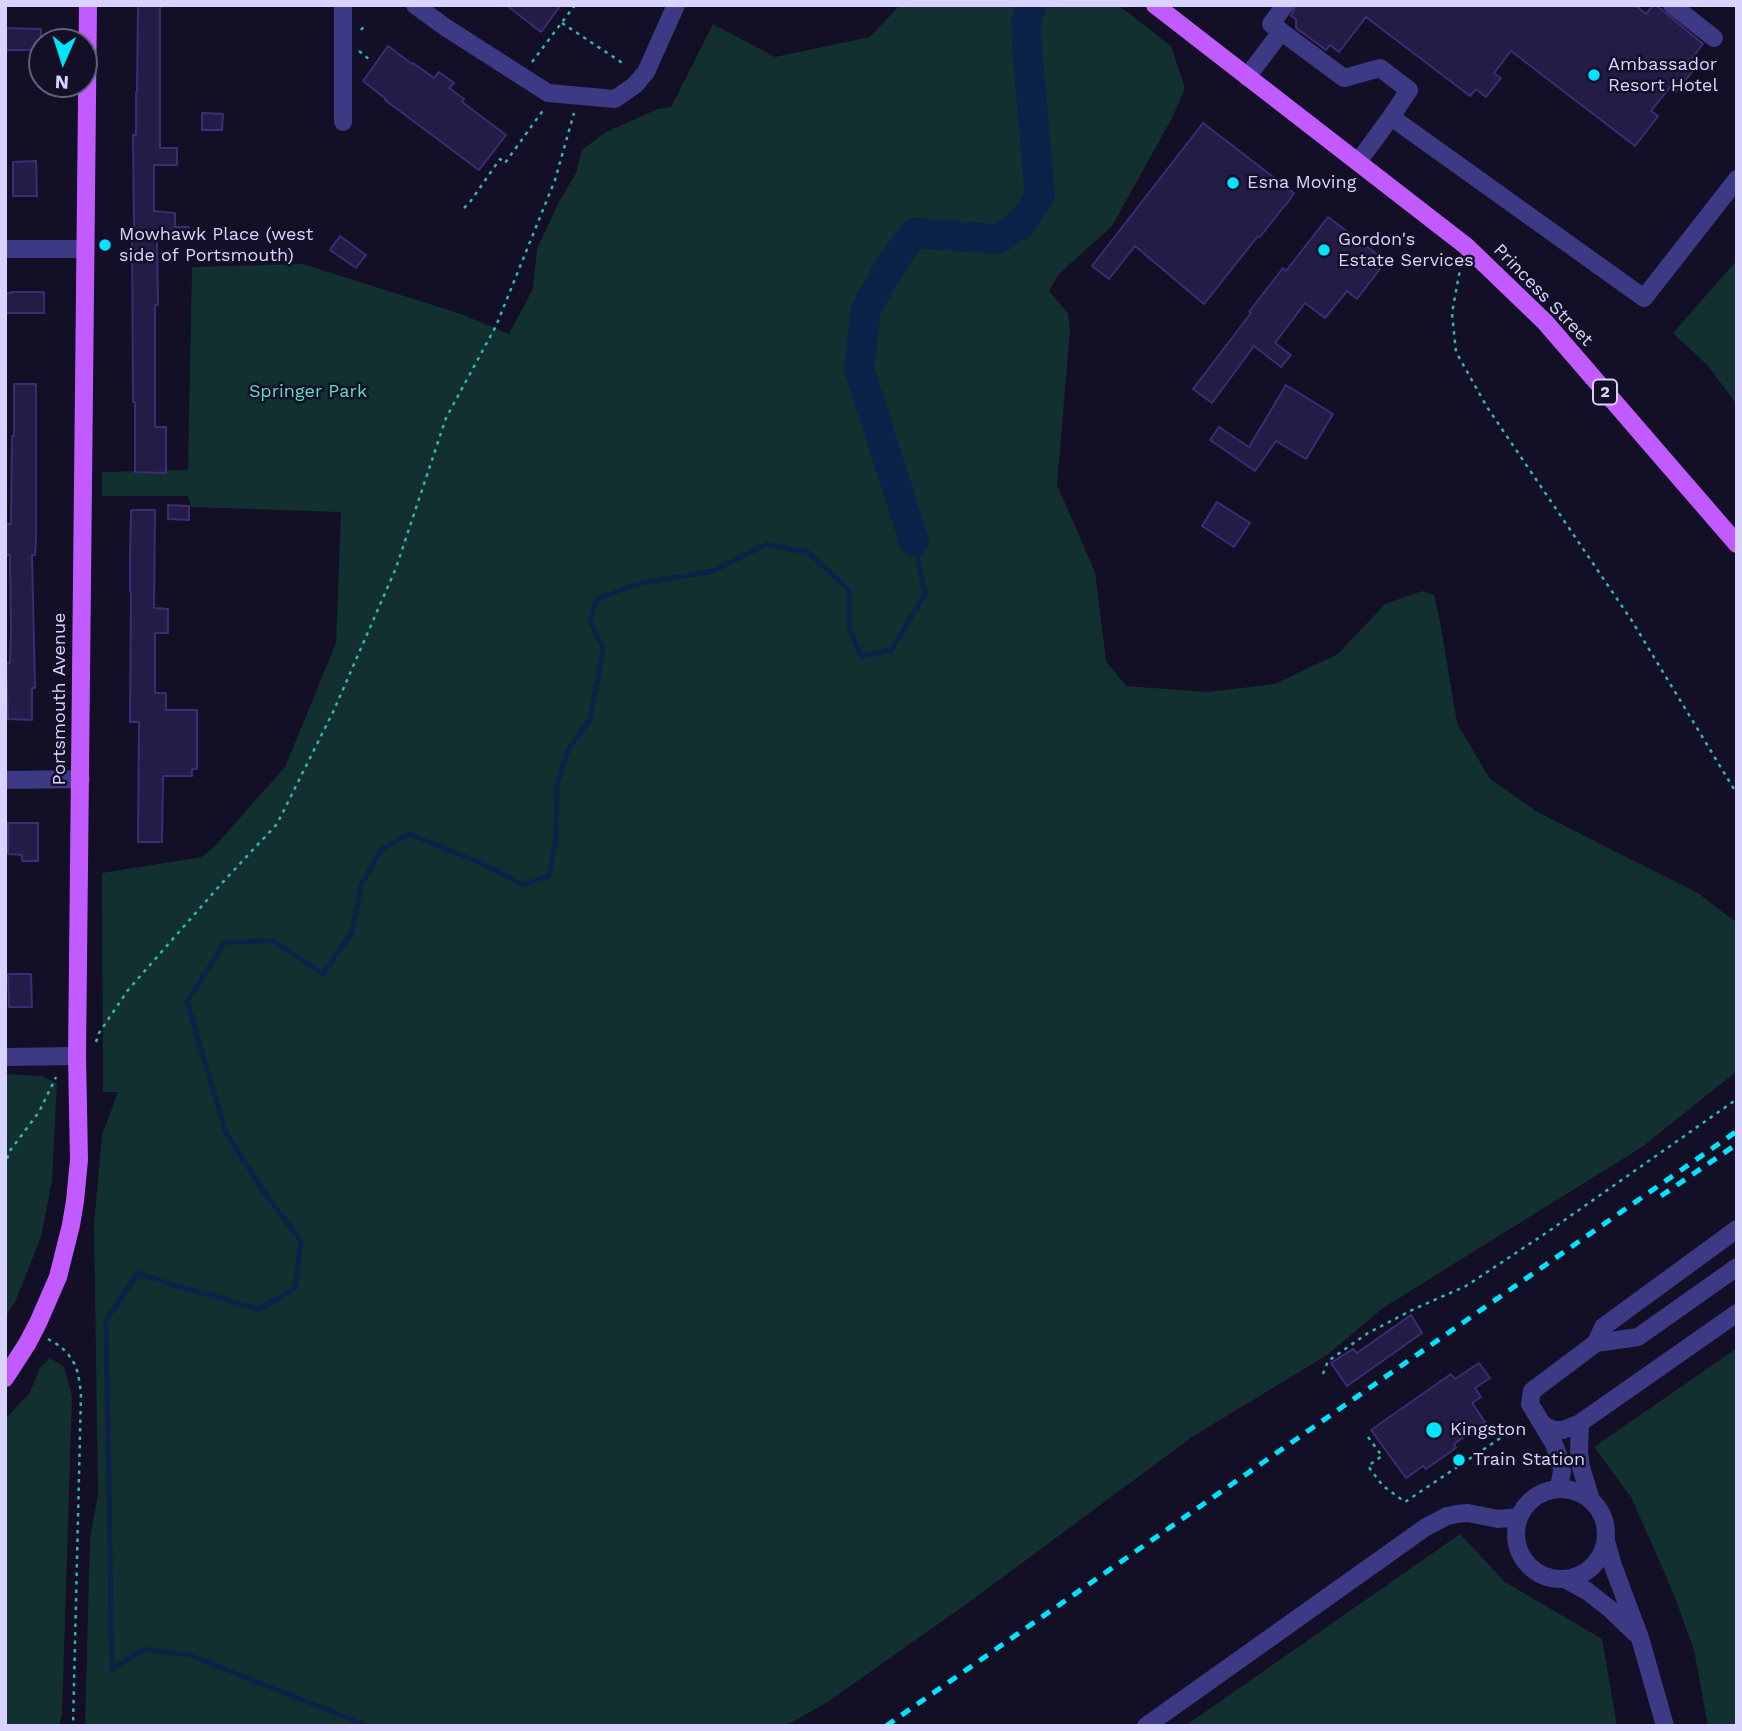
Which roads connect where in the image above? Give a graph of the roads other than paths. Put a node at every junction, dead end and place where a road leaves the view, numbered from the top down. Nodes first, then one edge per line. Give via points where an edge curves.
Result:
1 (88, 5) edge
2 (343, 5) edge
3 (415, 5) edge
4 (676, 5) edge
5 (1155, 5) edge
6 (1285, 5) edge
7 (1672, 5) edge
8 (1281, 32) junction
9 (1714, 38) dead end
10 (1247, 77) junction
11 (1391, 117) junction
12 (343, 122) dead end
13 (1358, 162) junction
14 (1737, 180) edge
15 (5, 249) edge
16 (85, 249) junction
17 (1737, 544) edge
18 (81, 779) junction
19 (5, 780) edge
20 (77, 1056) junction
21 (5, 1057) edge
22 (1737, 1228) edge
23 (1737, 1266) edge
24 (1737, 1313) edge
25 (1596, 1343) junction
26 (5, 1378) edge
27 (1580, 1423) junction
28 (1544, 1425) junction
29 (1557, 1489) junction
30 (1591, 1500) junction
31 (1479, 1515) junction
32 (1520, 1517) junction
33 (1606, 1541) junction
34 (1518, 1550) junction
35 (1566, 1579) junction
36 (1640, 1638) junction
37 (1146, 1726) edge
38 (1665, 1726) edge

1 - 16 main road, Portsmouth Avenue
2 - 12 street
3 - 4 street via 548,93 615,99 646,72
5 - 10 main road, Princess Street / 2
6 - 8 street via 1271,24
7 - 9 street
8 - 10 street
8 - 11 street via 1344,78 1380,68 1409,90
10 - 13 main road, Princess Street / 2
11 - 13 street
11 - 14 street via 1644,298
13 - 17 main road, Princess Street / 2 via 1466,246 1545,322
15 - 16 street
16 - 18 main road, Portsmouth Avenue
18 - 19 street
18 - 20 main road, Portsmouth Avenue
20 - 21 street
20 - 26 main road, Portsmouth Avenue via 79,1160 64,1255 38,1323
22 - 25 street via 1603,1327
23 - 25 street via 1638,1337
24 - 27 street
25 - 28 street via 1532,1391 1530,1404
27 - 28 street via 1563,1430
27 - 30 street via 1581,1467
28 - 29 street via 1561,1462
29 - 30 street via 1578,1492
29 - 32 street via 1534,1497
30 - 33 street via 1601,1511
31 - 32 street via 1498,1520
31 - 34 street
31 - 37 street via 1447,1516 1426,1527
32 - 34 street via 1515,1536
33 - 35 street via 1602,1556 1592,1567
33 - 36 street
34 - 35 street via 1537,1573
35 - 36 street via 1610,1609
36 - 38 street

